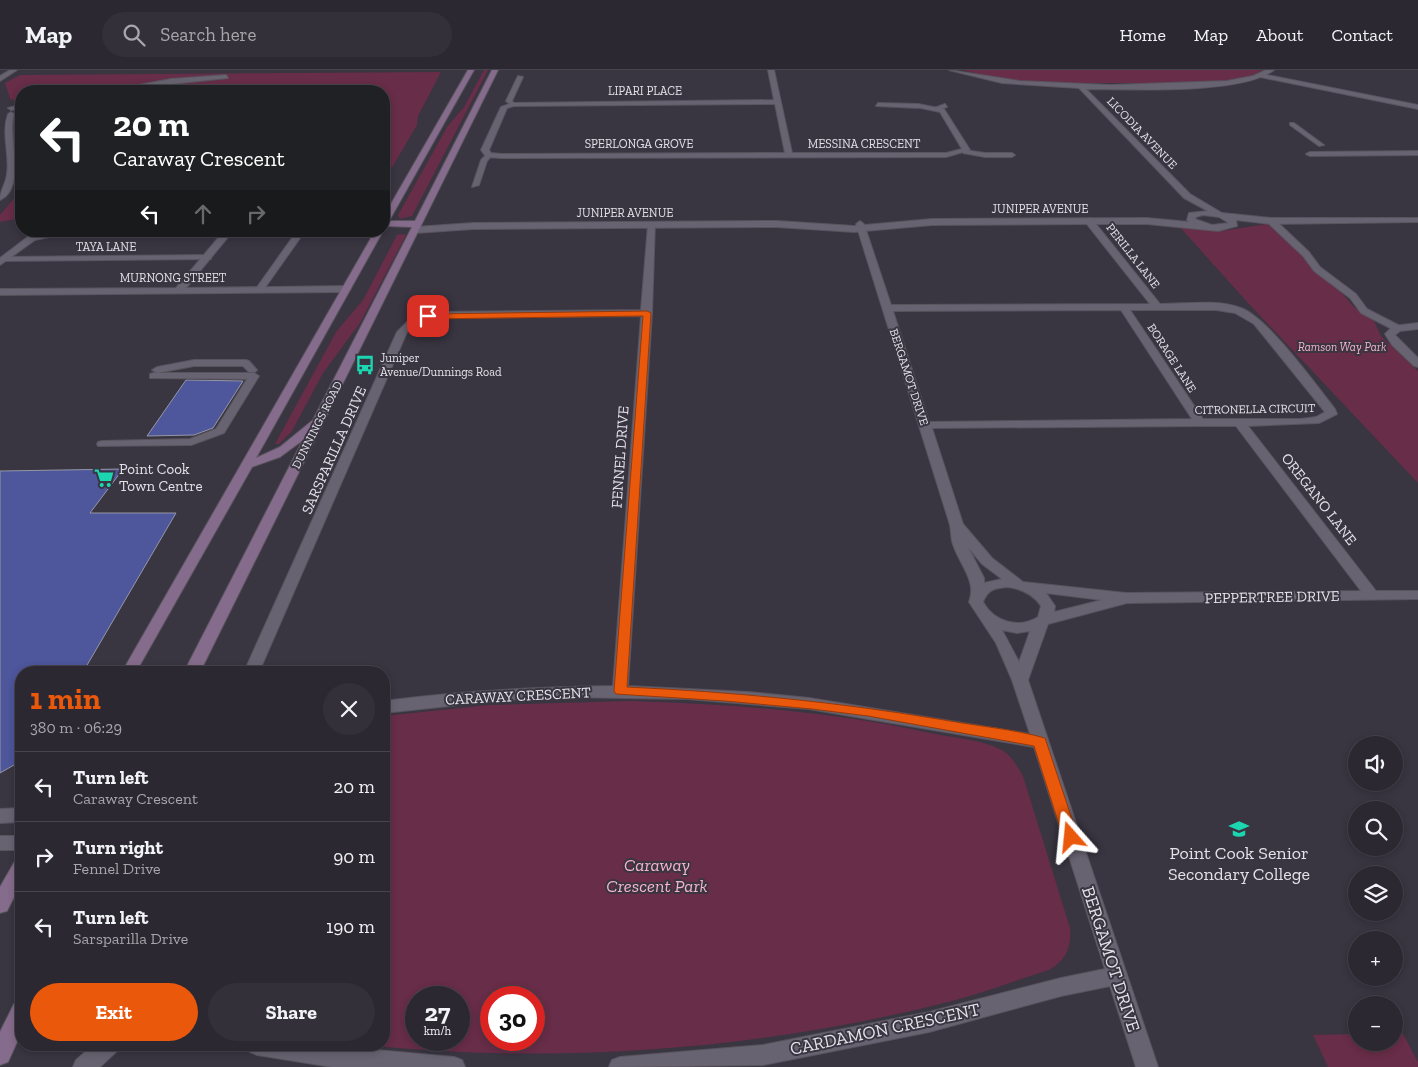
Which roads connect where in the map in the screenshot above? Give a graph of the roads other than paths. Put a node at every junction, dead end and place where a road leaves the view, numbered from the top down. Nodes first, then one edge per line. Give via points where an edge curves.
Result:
1 (14, 70) edge
2 (471, 70) edge
3 (495, 70) edge
4 (772, 70) edge
5 (1271, 70) edge
6 (955, 71) edge
7 (1262, 76) junction
8 (226, 77) dead end
9 (520, 77) dead end
10 (0, 78) edge
11 (146, 85) edge
12 (1080, 86) junction
13 (779, 102) junction
14 (512, 104) junction
15 (878, 105) dead end
16 (918, 106) joint
17 (945, 106) dead end
18 (1418, 107) edge
19 (937, 108) junction
20 (12, 109) edge
21 (3, 116) dead end
22 (1292, 124) dead end
23 (2, 126) edge
24 (1321, 144) joint
25 (965, 152) junction
26 (1418, 153) edge
27 (1310, 154) dead end
28 (1333, 154) junction
29 (489, 155) junction
30 (789, 155) junction
31 (1012, 155) dead end
32 (475, 185) dead end
33 (1187, 196) junction
34 (0, 198) edge
35 (390, 212) edge
36 (1192, 215) junction
37 (1221, 215) junction
38 (1418, 220) edge
39 (1089, 221) junction
40 (1147, 221) junction
41 (1271, 221) junction
42 (390, 224) edge
43 (652, 225) junction
44 (1203, 226) junction
45 (1230, 226) junction
46 (417, 227) junction
47 (861, 227) junction
48 (390, 229) edge
49 (38, 237) edge
50 (224, 237) edge
51 (297, 237) edge
52 (376, 237) edge
53 (208, 257) junction
54 (2, 260) edge
55 (179, 290) junction
56 (260, 290) junction
57 (346, 290) junction
58 (0, 292) edge
59 (1157, 307) junction
60 (887, 308) junction
61 (1124, 308) junction
62 (647, 313) junction
63 (1418, 326) edge
64 (1397, 328) junction
65 (1418, 364) edge
66 (155, 373) dead end
67 (325, 412) junction
68 (1240, 422) junction
69 (1200, 423) junction
70 (924, 425) junction
71 (102, 444) dead end
72 (247, 464) junction
73 (958, 525) junction
74 (1021, 585) junction
75 (1418, 595) edge
76 (977, 596) junction
77 (1372, 596) junction
78 (1126, 598) junction
79 (980, 612) junction
80 (1043, 621) junction
81 (133, 666) edge
82 (195, 666) edge
83 (254, 666) edge
84 (1020, 680) junction
85 (620, 691) junction
86 (390, 706) edge
87 (1040, 742) junction
88 (15, 815) edge
89 (0, 816) edge
90 (0, 843) edge
91 (15, 843) edge
92 (15, 877) edge
93 (0, 905) edge
94 (1116, 976) junction
95 (15, 1024) edge
96 (102, 1051) edge
97 (296, 1051) edge
98 (0, 1055) edge
99 (84, 1067) edge
100 (454, 1067) edge
101 (620, 1067) edge
102 (1147, 1067) edge

1 - 10 street
2 - 35 main road
3 - 46 main road, DUNNINGS ROAD
4 - 13 street, MESSINA CRESCENT
5 - 7 street
6 - 12 street via 1018,83
7 - 12 street via 1236,83 1207,85
7 - 18 street
8 - 11 lane
9 - 14 lane via 510,99
12 - 33 street, LICODIA AVENUE
13 - 14 street, LIPARI PLACE
13 - 30 street, MESSINA CRESCENT
14 - 29 street via 504,107 485,150
15 - 16 lane
16 - 19 street
17 - 19 lane
19 - 25 street via 944,112 967,148
20 - 21 street
20 - 23 street
22 - 24 lane
23 - 34 street via 10,182
24 - 28 street
25 - 30 street, MESSINA CRESCENT via 946,155
25 - 31 lane, MESSINA CRESCENT
26 - 28 street
27 - 28 street
29 - 30 street, SPERLONGA GROVE
29 - 32 lane
33 - 36 street, LICODIA AVENUE
33 - 37 street, LICODIA AVENUE
36 - 37 street, JUNIPER AVENUE
36 - 40 street, JUNIPER AVENUE
36 - 44 street via 1192,221
37 - 41 street
37 - 45 street via 1233,221
38 - 41 street
39 - 40 street, JUNIPER AVENUE
39 - 47 street, JUNIPER AVENUE via 932,222
39 - 59 street, PERILLA LANE
40 - 44 street, JUNIPER AVENUE
41 - 45 street
41 - 64 lane via 1317,269 1353,296 1364,310
42 - 46 main road
43 - 46 street, JUNIPER AVENUE
43 - 47 street, JUNIPER AVENUE
43 - 62 street, FENNEL DRIVE
44 - 45 street, JUNIPER AVENUE
46 - 48 main road
46 - 67 main road, DUNNINGS ROAD
47 - 60 street, BERGAMOT DRIVE
49 - 54 street
50 - 53 street
51 - 56 lane
52 - 57 main road
53 - 54 lane, TAYA LANE
53 - 55 street
55 - 56 street, MURNONG STREET
55 - 58 street, MURNONG STREET
56 - 57 street, MURNONG STREET
57 - 72 main road
59 - 61 street, CITRONELLA CIRCUIT
59 - 68 street, CITRONELLA CIRCUIT via 1220,307 1236,309 1251,316 1331,411 1325,418 1311,422
60 - 61 street, CITRONELLA CIRCUIT
60 - 70 street, BERGAMOT DRIVE
61 - 69 street, BORAGE LANE
62 - 83 street, SARSPARILLA DRIVE via 438,315 408,324
62 - 85 street, FENNEL DRIVE
63 - 64 street
64 - 65 street via 1391,332 1391,337
66 - 71 lane via 253,373 220,431 191,442
67 - 72 main road via 285,449
67 - 82 main road, DUNNINGS ROAD
68 - 69 street, CITRONELLA CIRCUIT
68 - 77 street, OREGANO LANE
69 - 70 street, CITRONELLA CIRCUIT
70 - 73 street, BERGAMOT DRIVE
72 - 81 main road
73 - 74 street, BERGAMOT DRIVE via 987,561
73 - 76 street, BERGAMOT DRIVE via 959,542 977,578
74 - 76 street via 992,584
74 - 78 street, PEPPERTREE DRIVE
74 - 80 street via 1044,599 1048,609
75 - 77 street, PEPPERTREE DRIVE
76 - 79 street
77 - 78 street, PEPPERTREE DRIVE
78 - 80 street, PEPPERTREE DRIVE
79 - 80 street via 1007,627 1026,628
79 - 84 street, BERGAMOT DRIVE via 1003,642
80 - 84 street via 1033,637 1028,664
84 - 87 street, BERGAMOT DRIVE
85 - 86 street, CARAWAY CRESCENT via 496,695
85 - 87 street, CARAWAY CRESCENT via 734,697 821,706
87 - 94 street, BERGAMOT DRIVE
88 - 89 street
90 - 91 street
92 - 93 main road
94 - 101 street, CARDAMON CRESCENT via 1061,987 930,1022 763,1055
94 - 102 street, BERGAMOT DRIVE
95 - 98 main road
96 - 99 street
97 - 100 street

